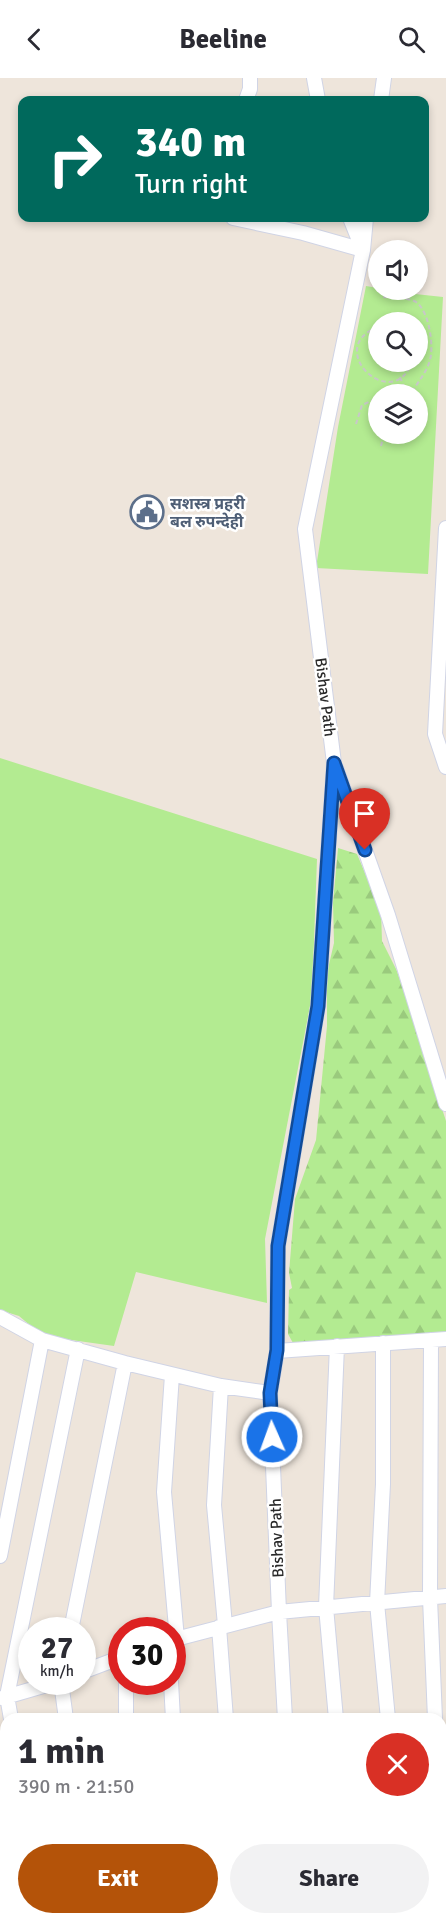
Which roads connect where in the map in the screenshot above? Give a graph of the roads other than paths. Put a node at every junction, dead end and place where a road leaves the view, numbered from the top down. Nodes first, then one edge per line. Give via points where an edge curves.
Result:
1 (250, 78) edge
2 (314, 78) edge
3 (384, 78) edge
4 (248, 96) edge
5 (317, 96) edge
6 (382, 96) edge
7 (252, 222) edge
8 (352, 222) edge
9 (366, 222) edge
10 (363, 250) junction
11 (446, 528) edge
12 (334, 763) junction
13 (446, 767) edge
14 (446, 1104) edge
15 (0, 1317) edge
16 (446, 1339) edge
17 (42, 1340) junction
18 (431, 1340) junction
19 (383, 1343) junction
20 (337, 1346) junction
21 (78, 1349) junction
22 (277, 1350) junction
23 (124, 1363) junction
24 (172, 1375) junction
25 (221, 1386) junction
26 (270, 1393) junction
27 (3, 1524) edge
28 (0, 1556) edge
29 (446, 1596) edge
30 (430, 1598) junction
31 (377, 1603) junction
32 (326, 1607) junction
33 (279, 1612) junction
34 (74, 1617) edge
35 (173, 1617) edge
36 (222, 1626) junction
37 (186, 1636) edge
38 (61, 1695) edge
39 (126, 1695) edge
40 (172, 1695) edge
41 (4, 1697) edge
42 (9, 1713) edge
43 (65, 1713) edge
44 (126, 1713) edge
45 (173, 1713) edge
46 (226, 1713) edge
47 (285, 1713) edge
48 (335, 1713) edge
49 (387, 1713) edge
50 (435, 1713) edge

1 - 4 street
2 - 5 street
3 - 6 street
7 - 10 street
8 - 10 street
9 - 10 street, Bishav Path
10 - 12 street, Bishav Path via 305,528
11 - 13 street via 435,734
12 - 14 street via 388,915
12 - 22 street, Bishav Path via 318,1006 278,1246
15 - 17 street
16 - 18 street
17 - 21 street
17 - 27 street
18 - 19 street
18 - 30 street
19 - 20 street
19 - 31 street
20 - 22 street
20 - 32 street
21 - 23 street
21 - 41 street
22 - 26 street, Bishav Path
23 - 24 street
23 - 34 street
24 - 25 street
24 - 35 street via 164,1492
25 - 26 street
25 - 36 street via 214,1505
26 - 33 street, Bishav Path
27 - 28 street
29 - 30 street
30 - 31 street
30 - 50 street
31 - 32 street
31 - 49 street
32 - 33 street
32 - 48 street
33 - 36 street
33 - 47 street, Bishav Path
36 - 37 street
36 - 46 street
38 - 43 street
39 - 44 street
40 - 45 street
41 - 42 street

